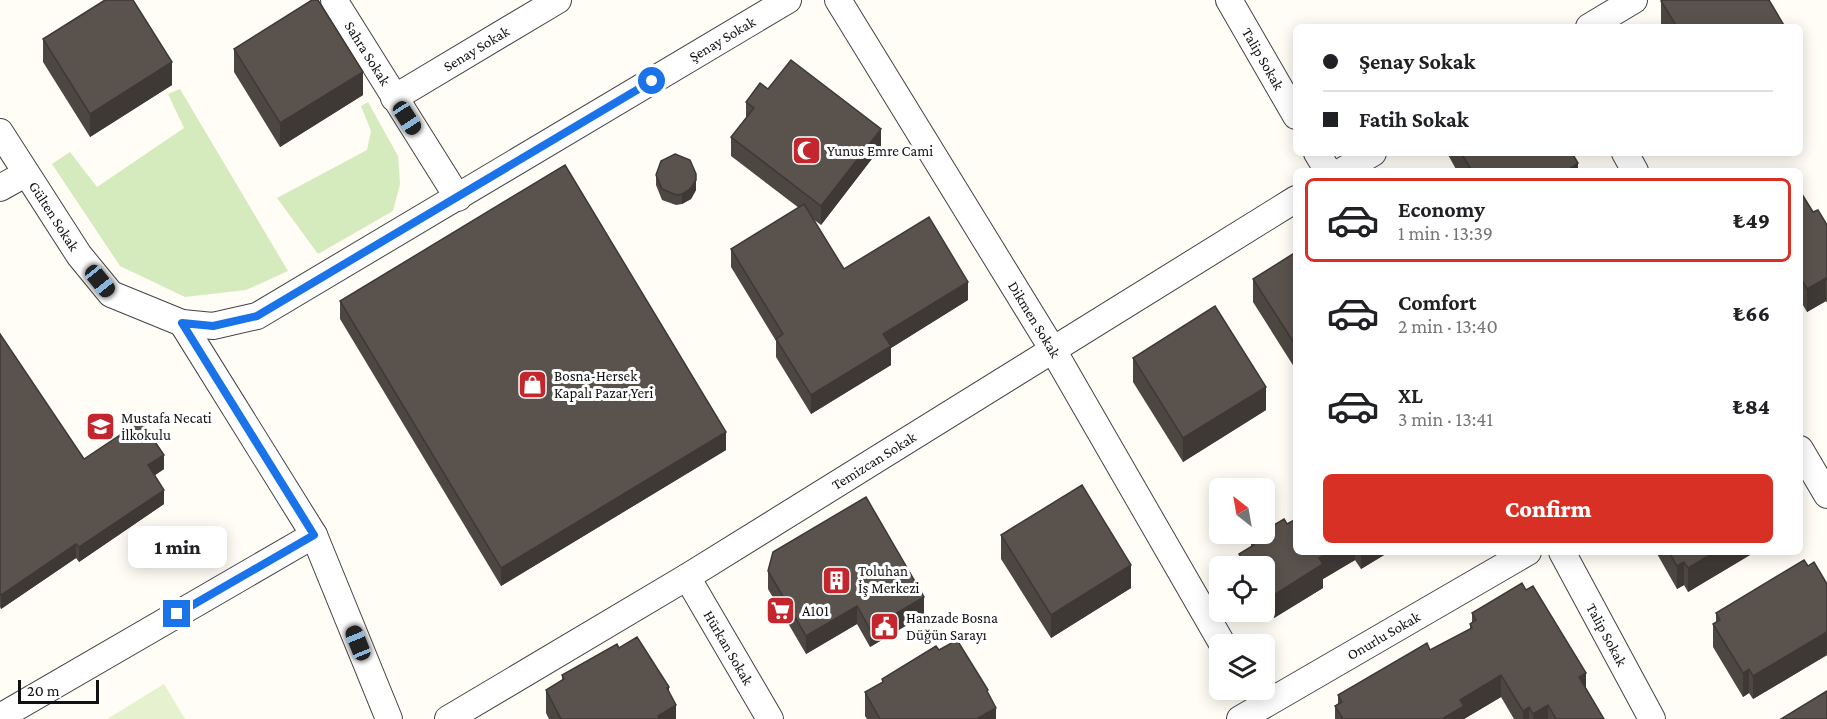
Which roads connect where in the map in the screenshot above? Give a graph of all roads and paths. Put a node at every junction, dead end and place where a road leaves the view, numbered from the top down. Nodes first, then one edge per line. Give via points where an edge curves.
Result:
1 (334, 0) edge
2 (558, 0) edge
3 (788, 0) edge
4 (838, 0) edge
5 (1228, 0) edge
6 (1634, 0) edge
7 (1594, 24) edge
8 (394, 98) junction
9 (1293, 111) edge
10 (0, 132) edge
11 (1368, 156) edge
12 (1347, 168) edge
13 (25, 174) junction
14 (0, 189) edge
15 (458, 198) junction
16 (1293, 201) edge
17 (182, 323) junction
18 (1053, 350) junction
19 (1803, 454) edge
20 (1827, 495) edge
21 (314, 535) junction
22 (1522, 555) edge
23 (1564, 555) edge
24 (687, 577) junction
25 (1217, 634) edge
26 (1254, 709) edge
27 (0, 717) edge
28 (389, 719) edge
29 (448, 719) edge
30 (770, 719) edge
31 (1652, 719) edge

1 - 8 street, Sahra Sokak
2 - 8 street, Senay Sokak
3 - 15 street, Şenay Sokak
4 - 18 street, Dikmen Sokak
5 - 9 street, Talip Sokak
6 - 7 street
8 - 15 street, Sahra Sokak
10 - 13 street, Gülten Sokak
11 - 12 street
13 - 14 street
13 - 17 street, Gülten Sokak via 79,255 111,294
15 - 17 street, Şenay Sokak via 257,316 213,326
16 - 18 street, Temizcan Sokak
17 - 21 street
18 - 24 street, Temizcan Sokak
18 - 25 street, Dikmen Sokak
19 - 20 street
21 - 27 street
21 - 28 street
22 - 26 street, Onurlu Sokak
23 - 31 street, Talip Sokak
24 - 29 street, Temizcan Sokak
24 - 30 street, Hürkan Sokak

